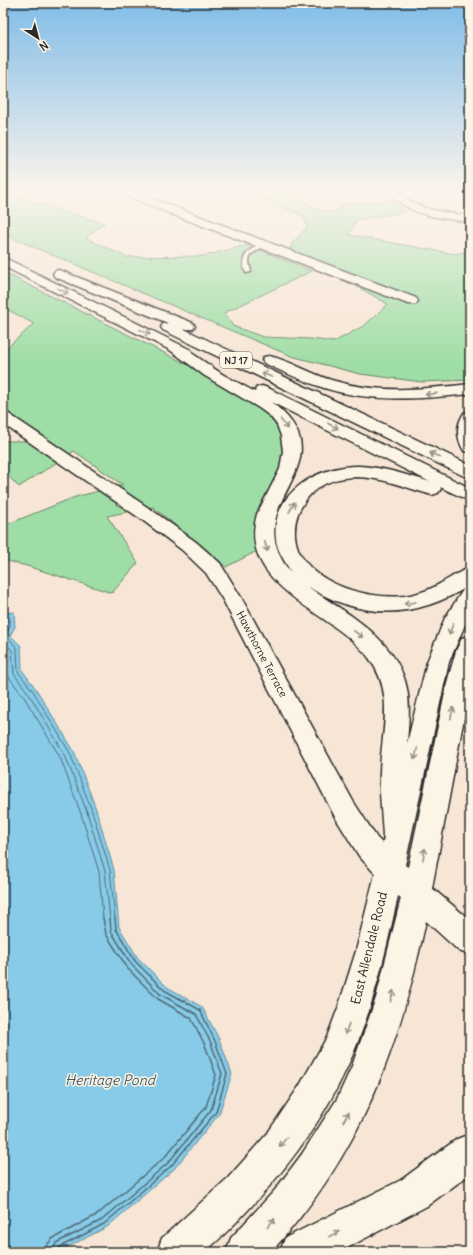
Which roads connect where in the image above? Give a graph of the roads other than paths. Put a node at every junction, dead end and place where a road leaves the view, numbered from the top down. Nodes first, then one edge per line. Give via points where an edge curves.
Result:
1 (10, 250) edge
2 (254, 250) edge
3 (275, 250) edge
4 (3, 261) edge
5 (248, 272) dead end
6 (59, 274) junction
7 (412, 301) dead end
8 (173, 346) junction
9 (470, 389) edge
10 (470, 416) edge
11 (3, 417) edge
12 (469, 439) edge
13 (470, 472) edge
14 (470, 495) edge
15 (470, 502) edge
16 (470, 575) edge
17 (470, 595) edge
18 (470, 644) edge
19 (397, 836) junction
20 (389, 869) junction
21 (416, 892) junction
22 (470, 940) edge
23 (470, 1152) edge
24 (176, 1252) edge
25 (245, 1252) edge
26 (299, 1252) edge

1 - 6 main road, NJ 17
2 - 5 lane via 246,258
3 - 7 street
4 -> 8 main road, NJ 17
9 -> 6 main road via 401,395 338,387
13 -> 6 main road, NJ 17
8 -> 14 main road, NJ 17
8 -> 19 main road via 222,381 266,405 288,429 292,444 291,460 265,519 266,548 283,577 362,637 380,655 391,676 399,700 393,767
10 - 12 main road via 467,422
11 - 20 street, Hawthorne Terrace via 147,515 189,546 213,568 351,822 368,847
16 -> 15 main road via 421,601 392,605 358,600 328,589 304,573 289,552 285,530 290,508 304,491 322,478 347,471 369,471 396,477
17 -> 19 main road, East Allendale Road via 456,618 438,662
21 -> 18 main road via 462,668
19 - 20 main road, East Allendale Road
20 - 21 main road, Hawthorne Terrace
20 -> 24 main road, East Allendale Road via 359,994 342,1042 319,1087 290,1134 252,1180 215,1218
21 - 22 main road, Hawthorne Terrace
25 -> 21 main road via 300,1189 349,1112 380,1037 400,965
26 -> 23 main road via 414,1193

